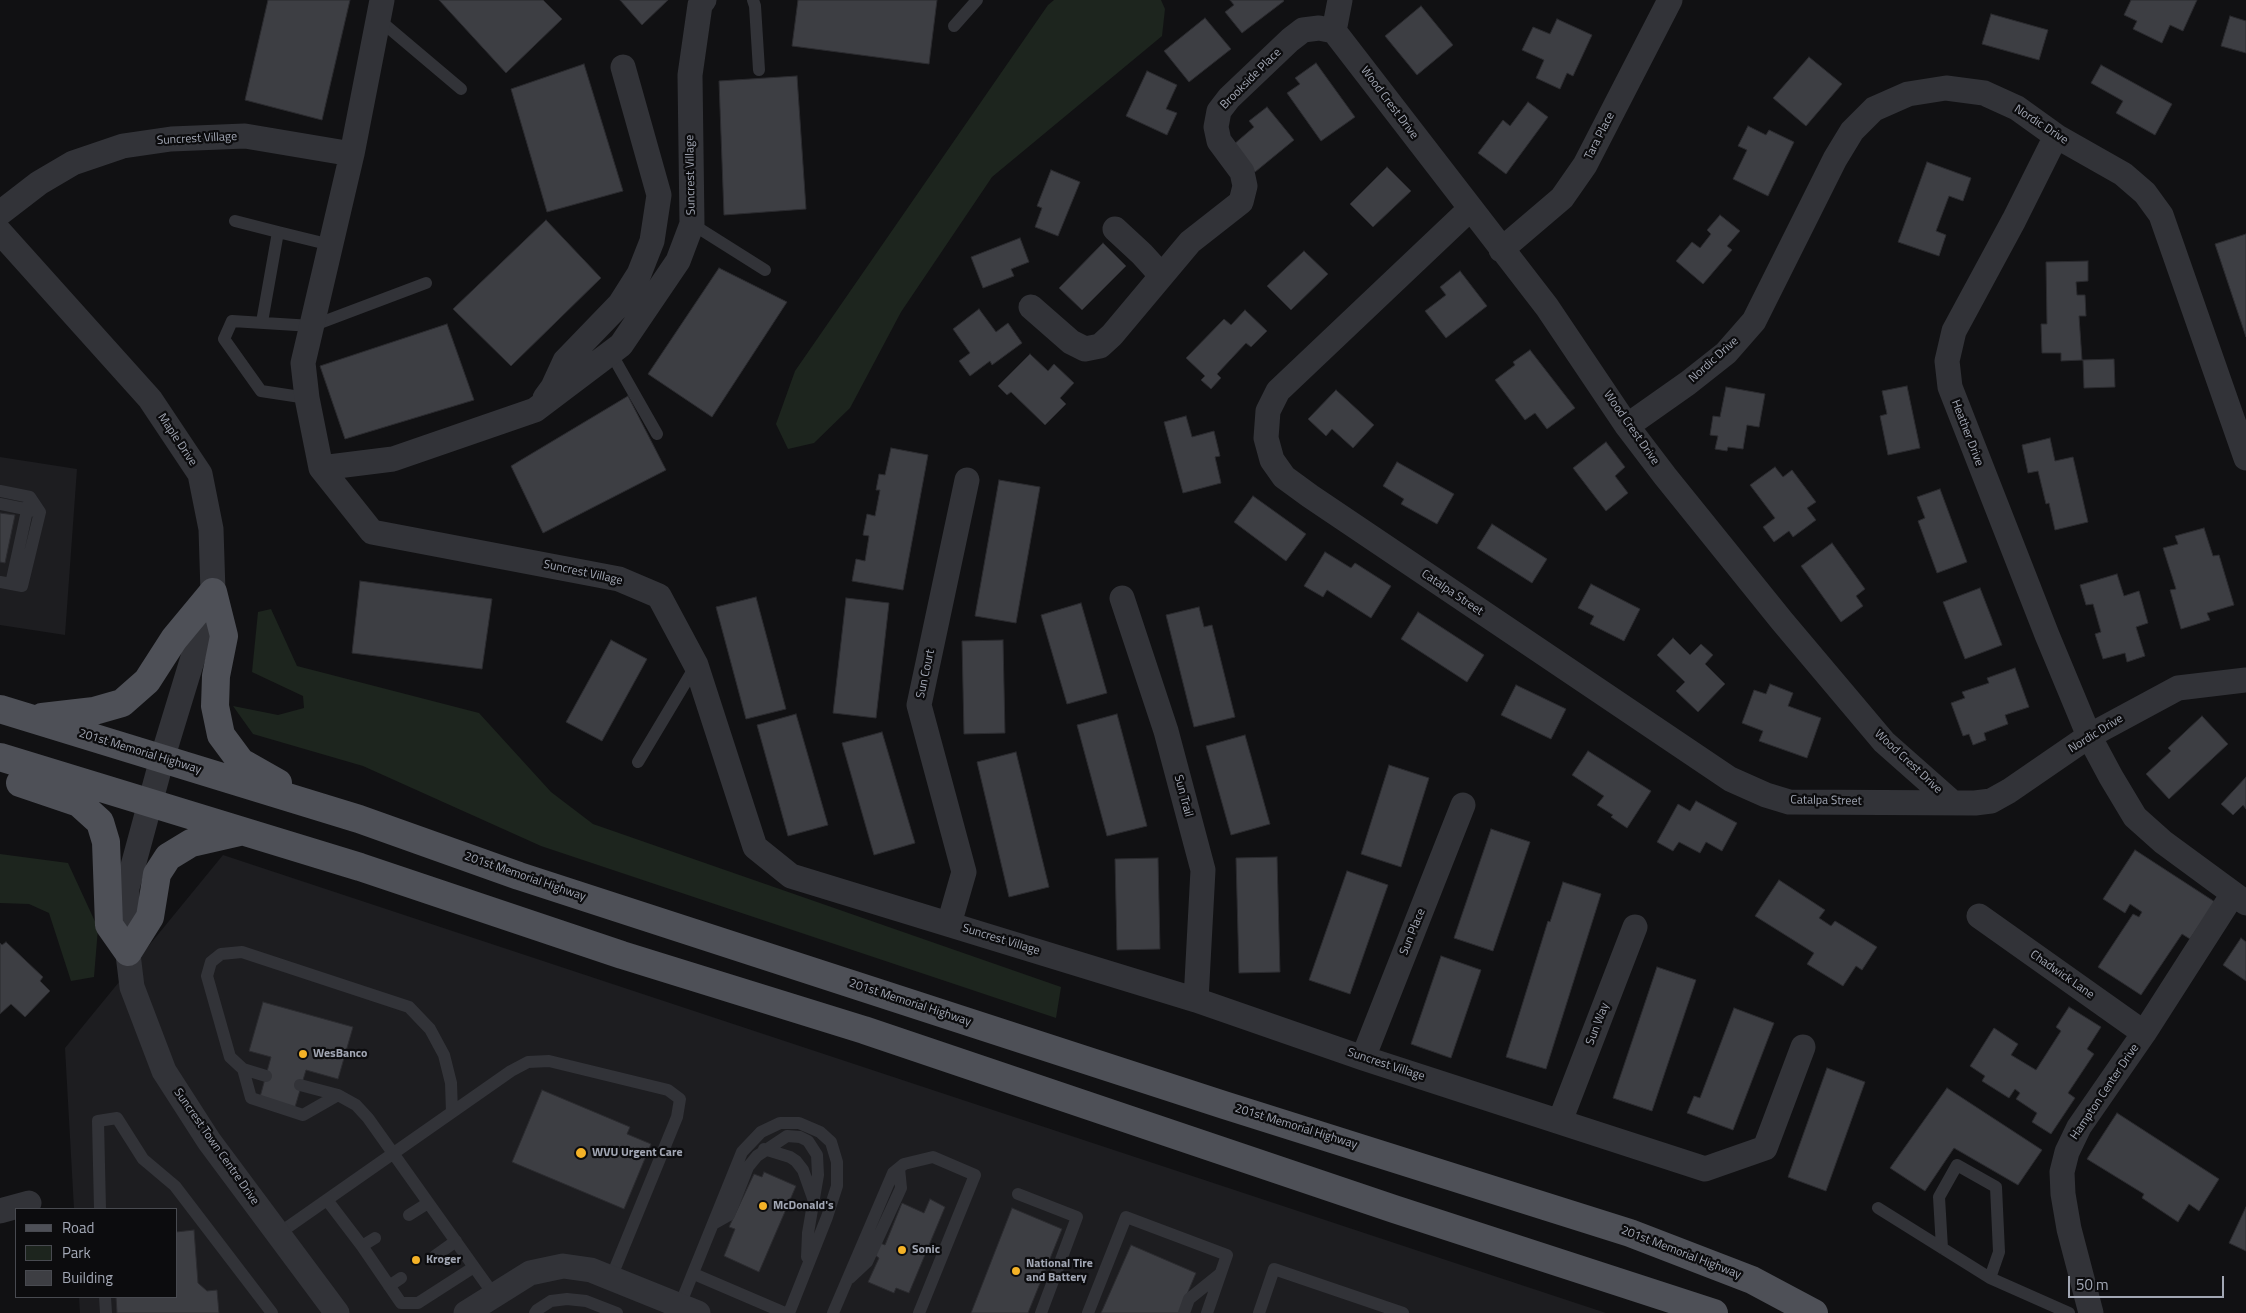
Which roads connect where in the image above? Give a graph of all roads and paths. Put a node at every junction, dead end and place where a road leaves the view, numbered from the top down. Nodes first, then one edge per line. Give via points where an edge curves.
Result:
1 (704, 0) edge
2 (753, 0) edge
3 (977, 0) edge
4 (1340, 0) edge
5 (1670, 0) edge
6 (379, 9) edge
7 (954, 26) dead end
8 (1334, 31) junction
9 (623, 67) dead end
10 (759, 70) dead end
11 (461, 89) dead end
12 (2056, 136) junction
13 (352, 154) junction
14 (1470, 209) junction
15 (0, 213) edge
16 (235, 221) dead end
17 (692, 224) junction
18 (1115, 229) dead end
19 (0, 232) edge
20 (278, 232) junction
21 (331, 245) junction
22 (1501, 250) junction
23 (765, 270) dead end
24 (1160, 275) junction
25 (426, 283) dead end
26 (1031, 307) dead end
27 (262, 322) junction
28 (312, 326) junction
29 (611, 353) junction
30 (307, 398) junction
31 (536, 410) junction
32 (1627, 426) junction
33 (657, 434) dead end
34 (2246, 458) edge
35 (321, 468) junction
36 (966, 480) dead end
37 (0, 491) edge
38 (0, 504) edge
39 (32, 506) junction
40 (6, 583) edge
41 (213, 592) junction
42 (1122, 598) dead end
43 (696, 665) junction
44 (2246, 680) edge
45 (0, 709) edge
46 (28, 717) junction
47 (2089, 736) junction
48 (0, 757) edge
49 (162, 759) junction
50 (638, 762) dead end
51 (0, 776) edge
52 (1953, 803) junction
53 (149, 804) junction
54 (1463, 805) dead end
55 (359, 819) junction
56 (240, 831) junction
57 (2240, 898) edge
58 (1979, 916) dead end
59 (949, 924) junction
60 (1635, 927) dead end
61 (128, 952) junction
62 (1196, 1000) junction
63 (2144, 1033) junction
64 (1803, 1048) dead end
65 (1363, 1058) junction
66 (244, 1069) junction
67 (266, 1076) dead end
68 (300, 1085) dead end
69 (338, 1096) junction
70 (452, 1112) junction
71 (1560, 1121) junction
72 (764, 1150) junction
73 (393, 1153) junction
74 (1018, 1194) dead end
75 (327, 1200) junction
76 (428, 1202) junction
77 (29, 1203) dead end
78 (815, 1203) junction
79 (100, 1208) edge
80 (1878, 1208) dead end
81 (0, 1211) edge
82 (409, 1215) dead end
83 (713, 1224) junction
84 (278, 1234) junction
85 (375, 1238) dead end
86 (456, 1241) junction
87 (362, 1246) junction
88 (1942, 1248) junction
89 (435, 1256) dead end
90 (474, 1267) junction
91 (807, 1267) junction
92 (694, 1274) junction
93 (1221, 1274) junction
94 (402, 1278) dead end
95 (611, 1278) junction
96 (1990, 1278) junction
97 (389, 1286) junction
98 (494, 1295) junction
99 (105, 1298) edge
100 (676, 1308) edge
101 (106, 1313) edge
102 (272, 1313) edge
103 (337, 1313) edge
104 (466, 1313) edge
105 (535, 1313) edge
106 (617, 1313) edge
107 (785, 1313) edge
108 (789, 1313) edge
109 (833, 1313) edge
110 (919, 1313) edge
111 (1041, 1313) edge
112 (1088, 1313) edge
113 (1184, 1313) edge
114 (1206, 1313) edge
115 (1259, 1313) edge
116 (1403, 1313) edge
117 (1714, 1313) edge
118 (1814, 1313) edge
119 (2069, 1313) edge
120 (2091, 1313) edge

1 - 17 street, Suncrest Village via 700,5 690,75
2 - 10 lane
3 - 7 lane
4 - 8 street
5 - 22 street, Tara Place via 1585,165 1562,198
6 - 11 lane
6 - 13 street, Suncrest Village
8 - 14 street, Wood Crest Drive
8 - 24 street, Brookside Place via 1319,28 1303,30 1219,111 1216,127 1219,141 1242,172 1245,186 1241,202 1190,242
9 - 31 street via 660,195 652,241 639,274 620,304 565,361 553,387
12 - 32 street, Nordic Drive via 2017,108 1984,93 1946,88 1908,94 1874,109 1852,131 1835,159 1754,321 1726,353
12 - 34 street, Nordic Drive via 2123,174 2145,193 2161,216
12 - 47 street, Heather Drive via 1954,332 1947,361 1956,406
13 - 15 street, Suncrest Village via 245,136 171,139 124,146 73,163 38,183
13 - 21 street, Suncrest Village
14 - 22 street, Wood Crest Drive
14 - 52 street, Catalpa Street via 1278,391 1268,412 1266,438 1272,460 1284,477 1730,779 1789,802
16 - 20 lane
17 - 23 lane
17 - 29 street, Suncrest Village via 678,261 621,345
18 - 24 street
19 - 41 street, Maple Drive via 150,399 200,474 211,529
20 - 21 lane
20 - 27 lane
21 - 28 street, Suncrest Village
22 - 32 street, Wood Crest Drive via 1547,307
24 - 26 street, Brookside Place via 1100,346 1085,348 1071,342
25 - 28 lane
27 - 28 lane
27 - 30 lane via 232,321 224,339 261,391
28 - 30 street, Suncrest Village via 303,363
29 - 31 street, Suncrest Village
29 - 33 lane
30 - 35 street, Suncrest Village
31 - 35 street, Suncrest Village via 393,460
32 - 52 street, Wood Crest Drive via 1714,537 1884,742
35 - 43 street, Suncrest Village via 372,532 620,579 659,596
36 - 59 street, Sun Court via 919,705 964,872
37 - 39 lane
38 - 39 lane
39 - 40 lane via 22,586
41 - 46 main road via 174,639 147,681 122,703 94,711
41 - 49 street, Maple Drive
41 - 55 main road via 224,636 214,706 221,735 241,762 290,790
42 - 62 street, Sun Trail via 1166,731 1203,870
43 - 50 lane
43 - 59 street, Suncrest Village via 755,847 791,876
44 - 47 street, Nordic Drive via 2178,688
45 - 46 main road, 201st Memorial Highway
46 - 49 main road, 201st Memorial Highway
47 - 52 street, Nordic Drive via 1991,800
47 - 57 street, Heather Drive via 2135,817 2163,842
48 - 53 main road
49 - 53 street, Suncrest Town Centre Drive
49 - 55 main road, 201st Memorial Highway
51 - 61 main road via 79,802 100,822 106,842 109,925
53 - 56 main road
53 - 61 street, Suncrest Town Centre Drive via 127,888
54 - 65 street, Sun Place
55 - 118 main road, 201st Memorial Highway via 519,876 1630,1233 1752,1280
56 - 61 main road via 191,843 168,857 157,874 150,917
56 - 117 main road via 864,1030
57 - 63 street, Hampton Center Drive
58 - 63 street, Chadwick Lane
59 - 62 street, Suncrest Village
60 - 71 street, Sun Way
61 - 84 street, Suncrest Town Centre Drive via 132,987 164,1071
62 - 65 street, Suncrest Village
63 - 120 street, Hampton Center Drive via 2079,1127 2062,1172 2069,1229
64 - 71 street, Suncrest Village via 1765,1148 1705,1169
65 - 71 street, Suncrest Village
66 - 67 lane
66 - 69 lane via 251,1098 303,1115
66 - 70 lane via 230,1057 207,976 211,962 221,954 242,952 409,1007 430,1029 444,1055 451,1083
68 - 69 lane
69 - 73 lane via 356,1105
70 - 73 lane
70 - 95 lane via 528,1062 549,1061 668,1090 680,1099 677,1117
72 - 78 lane via 796,1161 803,1170
72 - 78 lane via 787,1136 808,1141 817,1155
72 - 83 lane via 748,1167 729,1214
73 - 75 lane
73 - 76 lane
74 - 111 lane via 1077,1217
75 - 84 lane
75 - 87 lane
76 - 82 lane
76 - 86 lane
77 - 81 street
78 - 91 lane via 808,1233
79 - 102 lane via 98,1121 117,1118 143,1159 175,1186
80 - 88 lane
83 - 91 lane via 742,1152 761,1132 780,1123 799,1123 820,1132 831,1142 837,1162 837,1186
83 - 92 lane
84 - 103 street, Suncrest Town Centre Drive
85 - 87 lane
86 - 89 lane
86 - 90 lane
87 - 97 lane
88 - 96 lane
88 - 96 lane via 1939,1196 1957,1166 1996,1187 1999,1252
90 - 97 lane via 418,1303 401,1303
90 - 98 lane
91 - 108 lane
92 - 100 lane
92 - 107 lane
93 - 112 lane via 1228,1255 1126,1217
93 - 113 lane via 1189,1299
93 - 114 lane
94 - 97 lane
95 - 98 street via 591,1270 563,1266 530,1273
95 - 100 street
96 - 119 lane
98 - 104 street
99 - 101 lane
105 - 106 lane via 551,1301 567,1299 586,1301
109 - 110 lane via 893,1173 904,1164 933,1157 974,1175
115 - 116 lane via 1274,1268

